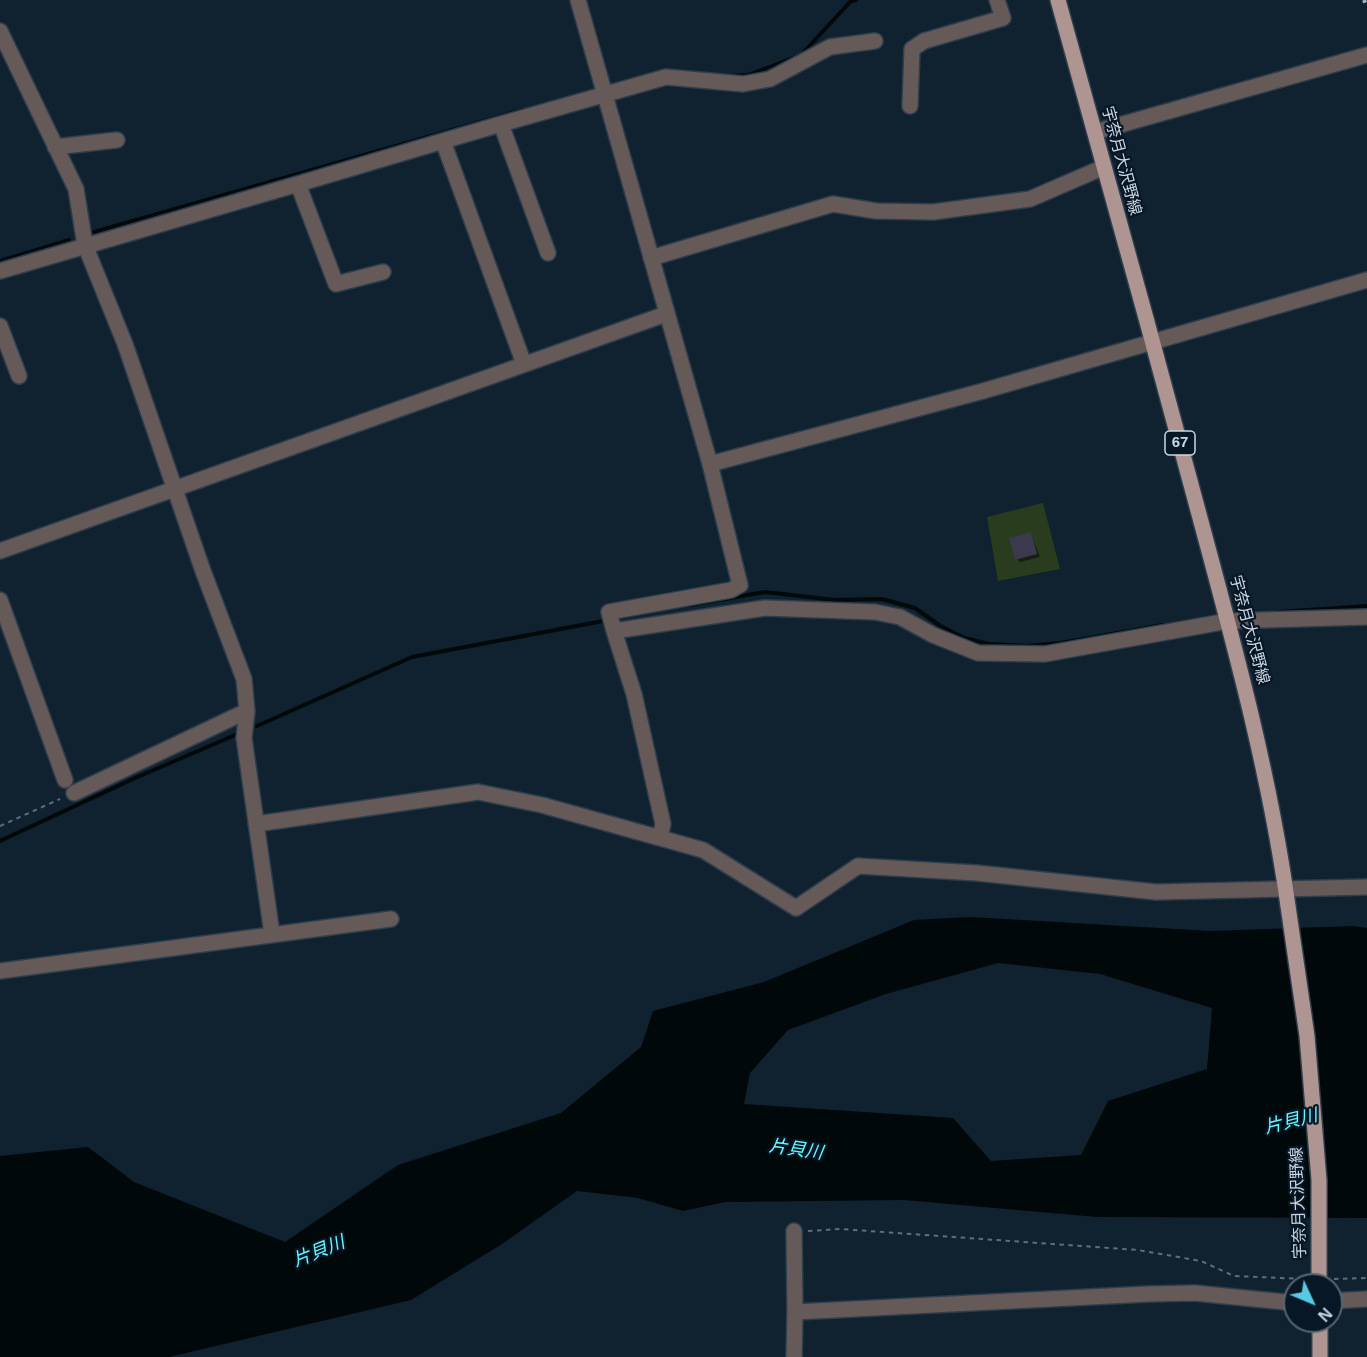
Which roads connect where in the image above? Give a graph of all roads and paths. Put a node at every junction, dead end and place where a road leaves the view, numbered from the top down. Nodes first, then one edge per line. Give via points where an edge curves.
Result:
1 (578, 0) edge
2 (997, 0) edge
3 (1058, 0) edge
4 (0, 31) edge
5 (875, 41) dead end
6 (1367, 55) edge
7 (604, 93) junction
8 (910, 106) dead end
9 (501, 124) junction
10 (1095, 132) junction
11 (117, 140) dead end
12 (443, 141) junction
13 (55, 147) junction
14 (1104, 168) junction
15 (298, 184) junction
16 (85, 245) junction
17 (548, 253) dead end
18 (651, 258) junction
19 (0, 271) edge
20 (383, 272) dead end
21 (1367, 280) edge
22 (666, 314) junction
23 (0, 327) edge
24 (1153, 342) junction
25 (524, 364) junction
26 (19, 376) dead end
27 (710, 464) junction
28 (175, 488) junction
29 (0, 551) edge
30 (0, 600) edge
31 (1367, 617) edge
32 (1228, 621) junction
33 (614, 631) junction
34 (247, 711) junction
35 (69, 787) junction
36 (256, 824) junction
37 (0, 826) edge
38 (660, 838) junction
39 (1367, 887) edge
40 (1286, 890) junction
41 (391, 919) dead end
42 (272, 934) junction
43 (0, 971) edge
44 (794, 1231) joint
45 (1316, 1273) edge
46 (1367, 1278) edge
47 (1343, 1279) edge
48 (1283, 1280) edge
49 (1367, 1299) edge
50 (1343, 1300) edge
51 (1283, 1302) edge
52 (795, 1312) junction
53 (1320, 1333) edge
54 (794, 1357) edge
55 (1320, 1357) edge

1 - 7 street
2 - 8 street via 1003,18 924,40 912,49
3 - 10 main road, 宇奈月大沢野線 / 67
4 - 13 street
5 - 7 street via 830,47 770,79 742,84 666,77
6 - 10 street
7 - 9 street
7 - 18 street
9 - 12 street
9 - 17 street
10 - 14 main road, 宇奈月大沢野線 / 67
11 - 13 street
12 - 15 street
12 - 25 street
13 - 16 street via 76,189
14 - 18 street via 1030,200 933,212 876,211 833,204
14 - 24 main road, 宇奈月大沢野線 / 67
15 - 16 street
15 - 20 street via 336,284
16 - 19 street
16 - 28 street via 125,344
18 - 22 street
21 - 24 street
22 - 25 street
22 - 27 street
23 - 26 street
24 - 27 street
24 - 32 main road, 宇奈月大沢野線 / 67
25 - 28 street
27 - 33 street via 740,585 731,590 609,612
28 - 29 street
28 - 34 street via 244,679
30 - 35 street
31 - 32 street
32 - 33 street via 1045,654 978,653 900,617 845,611 765,608
32 - 40 main road, 宇奈月大沢野線 / 67 via 1260,745
33 - 38 street via 634,694 663,824
34 - 35 street
34 - 36 street via 244,738
35 - 37 path
36 - 38 street via 478,792 542,805
36 - 42 street
38 - 40 street via 703,850 796,908 858,866 965,872 1156,892
39 - 40 street
40 - 45 main road, 宇奈月大沢野線 / 67, bridge via 1307,1036 1318,1180
41 - 42 street
42 - 43 street
44 - 48 path via 840,1229 1138,1250 1201,1262 1234,1276
44 - 52 street
46 - 47 path
49 - 50 street
51 - 52 street via 1195,1293
52 - 54 street
53 - 55 main road

